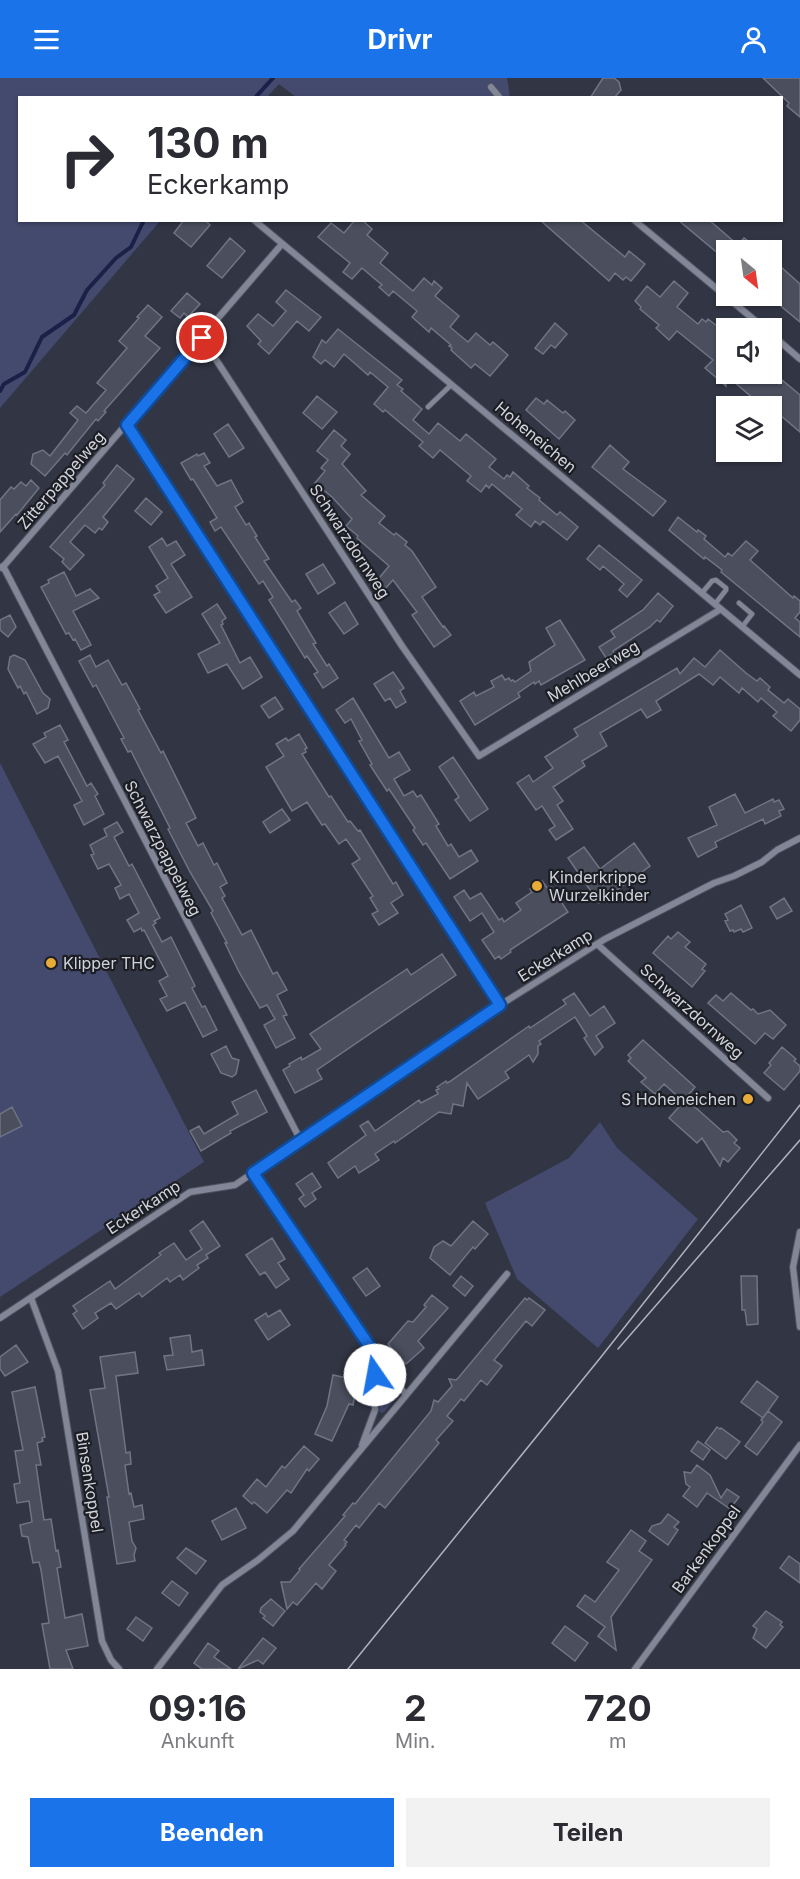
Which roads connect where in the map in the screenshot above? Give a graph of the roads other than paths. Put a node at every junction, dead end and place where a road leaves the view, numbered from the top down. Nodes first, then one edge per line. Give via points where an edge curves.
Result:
1 (491, 87) dead end
2 (498, 96) edge
3 (256, 222) edge
4 (636, 222) edge
5 (282, 244) junction
6 (752, 318) edge
7 (202, 338) junction
8 (782, 343) edge
9 (800, 358) edge
10 (451, 385) junction
11 (428, 407) dead end
12 (127, 425) junction
13 (2, 568) edge
14 (702, 593) junction
15 (739, 603) dead end
16 (715, 604) junction
17 (721, 609) junction
18 (742, 627) junction
19 (800, 675) edge
20 (479, 756) joint
21 (800, 838) edge
22 (597, 944) junction
23 (500, 1005) junction
24 (768, 1098) dead end
25 (301, 1141) junction
26 (253, 1173) junction
27 (800, 1232) edge
28 (507, 1274) dead end
29 (31, 1298) junction
30 (0, 1318) edge
31 (800, 1328) edge
32 (370, 1347) junction
33 (406, 1395) junction
34 (800, 1445) edge
35 (361, 1450) junction
36 (119, 1669) edge
37 (158, 1669) edge
38 (634, 1669) edge

1 - 2 street
3 - 5 street, Hoheneichen
4 - 6 street
5 - 7 street, Zitterpappelweg
5 - 10 street, Hoheneichen
7 - 12 street, Zitterpappelweg
7 - 20 street, Schwarzdornweg via 402,646
8 - 9 street
10 - 11 lane
10 - 14 street, Hoheneichen
12 - 13 street, Zitterpappelweg
12 - 23 street
13 - 25 street, Schwarzpappelweg
14 - 16 street, Hoheneichen
14 - 16 lane via 716,580 726,590
15 - 18 lane via 752,614
16 - 17 street, Hoheneichen
17 - 18 street, Hoheneichen
17 - 20 street, Mehlbeerweg
18 - 19 street, Hoheneichen
21 - 22 street, Eckerkamp via 762,862
22 - 23 street, Eckerkamp
22 - 24 street, Schwarzdornweg
23 - 25 street, Eckerkamp
25 - 26 street, Eckerkamp
26 - 29 street, Eckerkamp via 235,1185 190,1192
26 - 32 street
27 - 31 street via 794,1267
28 - 33 street
29 - 30 street, Eckerkamp
29 - 36 street, Binsenkoppel via 58,1371 102,1641
32 - 33 street
32 - 35 street via 375,1410
33 - 35 street
34 - 38 street, Barkenkoppel
35 - 37 street via 293,1531 222,1585

